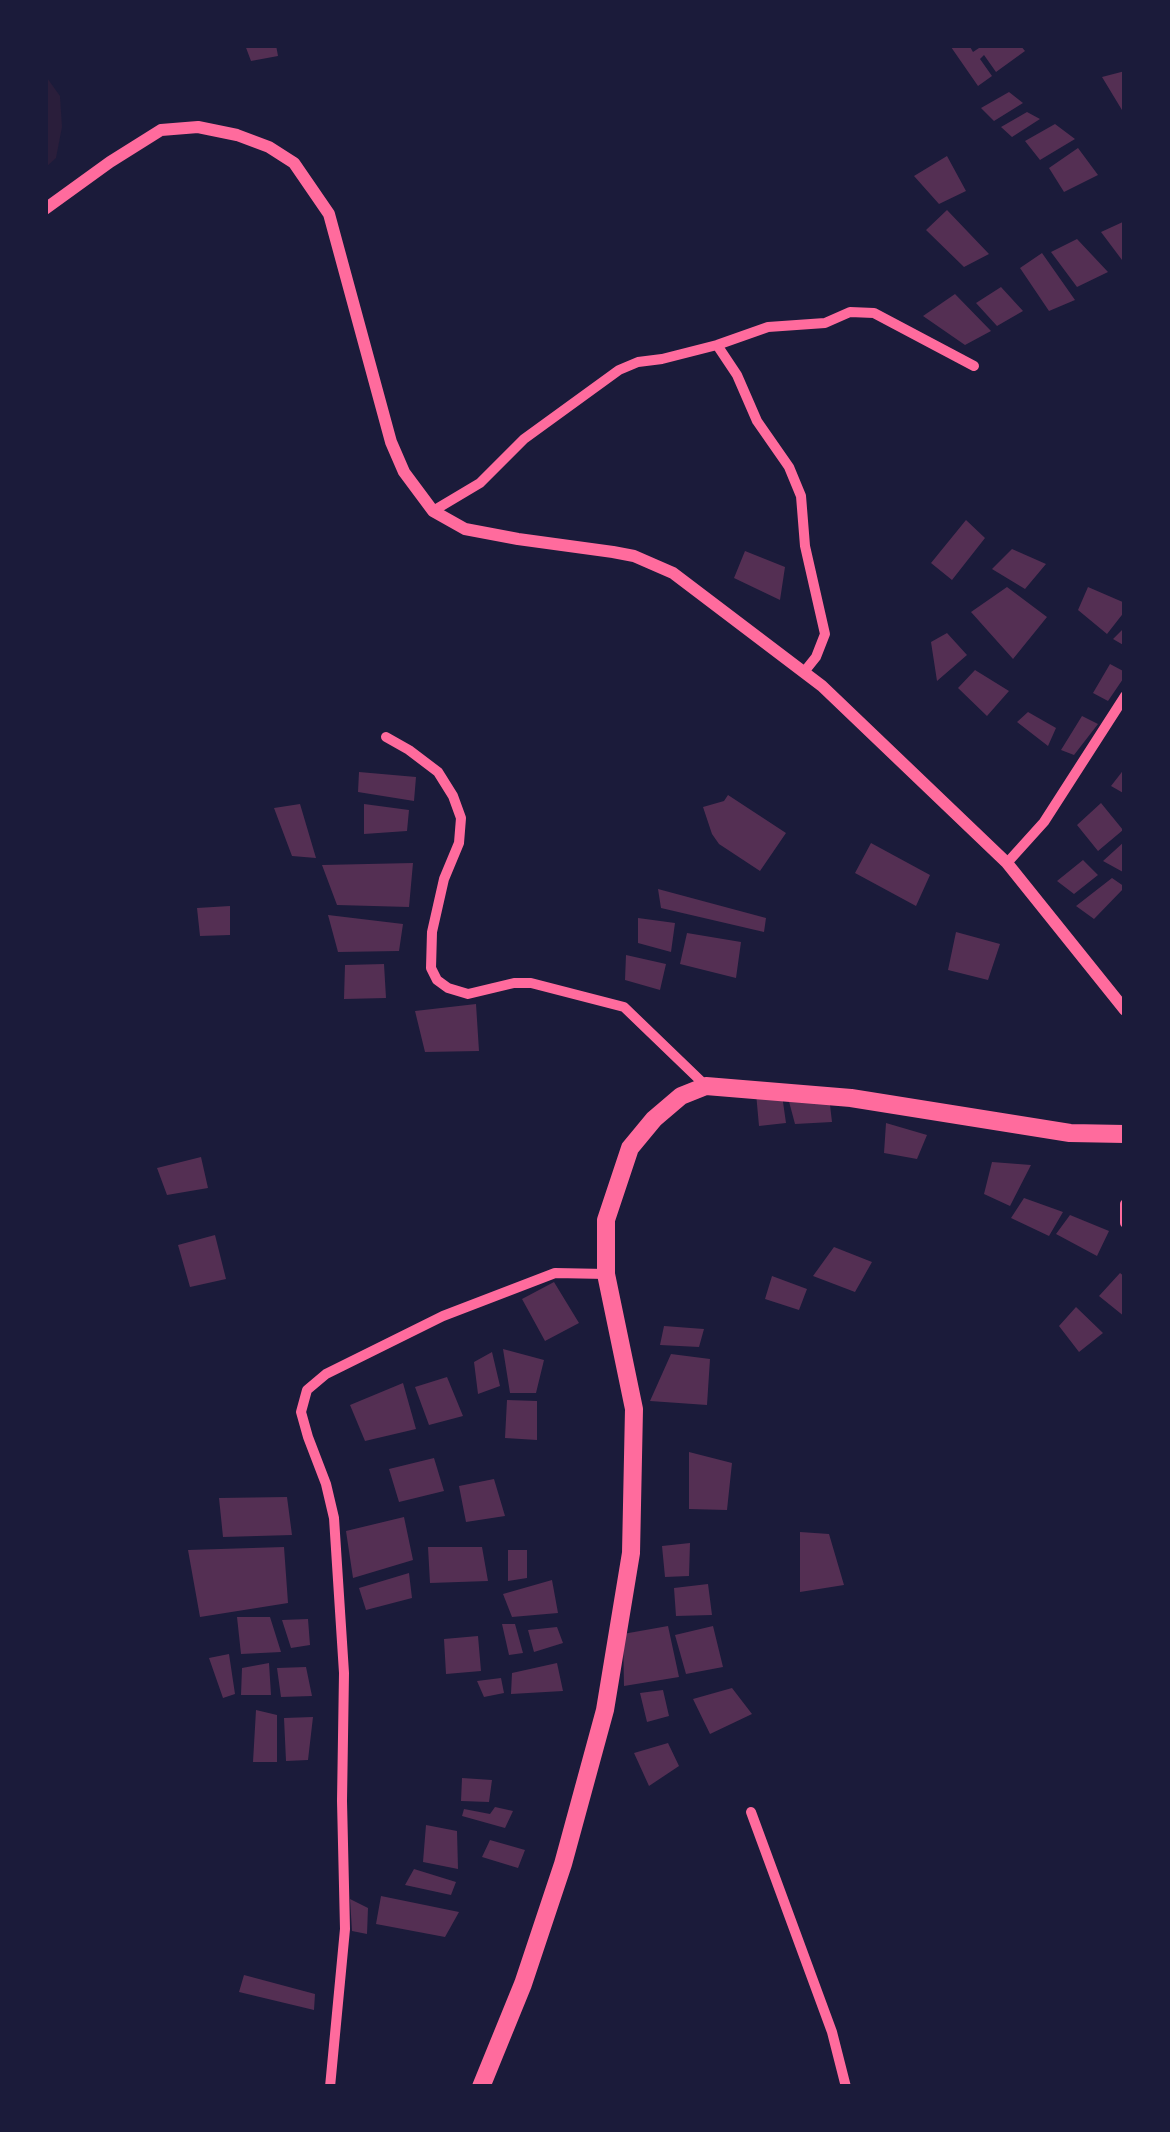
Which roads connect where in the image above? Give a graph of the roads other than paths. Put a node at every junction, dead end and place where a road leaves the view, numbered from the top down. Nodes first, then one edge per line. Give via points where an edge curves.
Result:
1 (45, 209) edge
2 (717, 345) junction
3 (974, 366) dead end
4 (433, 511) junction
5 (804, 672) junction
6 (1125, 696) edge
7 (386, 737) dead end
8 (1008, 863) junction
9 (1125, 1010) edge
10 (706, 1086) junction
11 (1125, 1134) edge
12 (1125, 1204) edge
13 (1125, 1224) edge
14 (606, 1274) junction
15 (751, 1812) dead end
16 (330, 2087) edge
17 (480, 2087) edge
18 (846, 2087) edge

1 - 4 street via 161,130 198,127 237,135 294,163 328,214 392,442 404,472
2 - 3 street via 768,327 874,313
2 - 4 street via 619,370 524,440 480,482
2 - 5 street via 800,496 825,634
4 - 5 street via 465,528 634,556 673,574
5 - 8 street
6 - 8 street via 1044,822
7 - 10 street via 438,772 461,818 432,932 436,980 468,994 532,983 624,1007
8 - 9 street
10 - 11 highway via 850,1098 1070,1133
10 - 14 highway via 680,1096 630,1148 606,1220
12 - 13 street
14 - 16 street via 556,1273 443,1316 307,1390 302,1412 334,1518 344,1673 345,1929
14 - 17 highway via 634,1410 631,1553 605,1710 563,1864 524,1984
15 - 18 street

